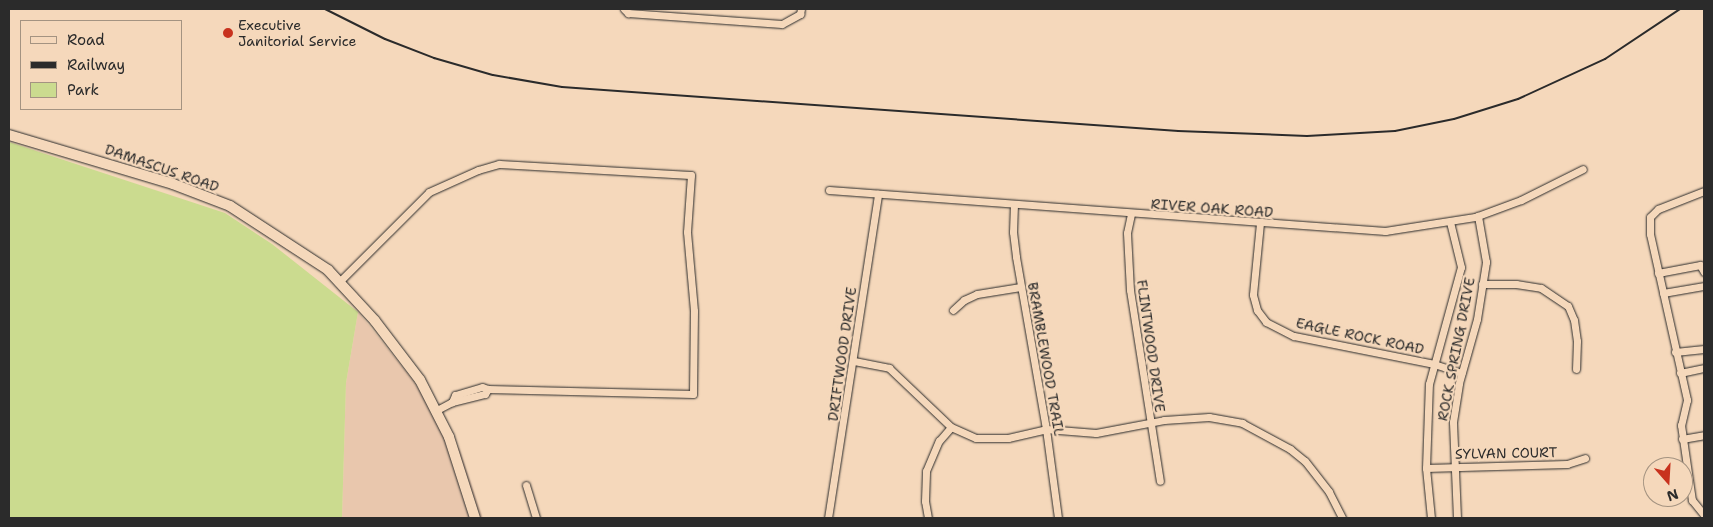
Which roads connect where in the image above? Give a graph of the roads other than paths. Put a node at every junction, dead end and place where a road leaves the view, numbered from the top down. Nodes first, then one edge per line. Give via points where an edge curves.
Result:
1 (624, 9) edge
2 (801, 9) edge
3 (9, 135) edge
4 (1583, 169) dead end
5 (828, 190) dead end
6 (1704, 191) edge
7 (878, 194) junction
8 (1014, 204) junction
9 (1131, 214) junction
10 (1478, 216) junction
11 (1450, 222) junction
12 (1260, 223) junction
13 (1704, 272) edge
14 (1658, 273) junction
15 (339, 282) junction
16 (1482, 284) junction
17 (1704, 286) edge
18 (1020, 287) junction
19 (1662, 293) junction
20 (953, 310) dead end
21 (1704, 349) edge
22 (1675, 352) junction
23 (854, 362) junction
24 (1434, 364) junction
25 (1704, 368) edge
26 (1576, 369) dead end
27 (1462, 373) junction
28 (1680, 373) junction
29 (436, 411) junction
30 (1150, 423) junction
31 (951, 427) junction
32 (1046, 429) junction
33 (1704, 435) edge
34 (1682, 439) junction
35 (1585, 458) dead end
36 (1454, 466) junction
37 (1426, 468) junction
38 (1160, 481) dead end
39 (526, 485) dead end
40 (1704, 515) edge
41 (475, 518) edge
42 (536, 518) edge
43 (828, 518) edge
44 (928, 518) edge
45 (1058, 518) edge
46 (1342, 518) edge
47 (1431, 518) edge
48 (1457, 518) edge

1 - 2 street via 628,13 782,24 800,14
3 - 15 street, DAMASCUS ROAD via 173,184 230,206 280,236 328,270
4 - 10 street, RIVER OAK ROAD via 1521,200
5 - 7 street, RIVER OAK ROAD
6 - 14 street via 1658,209 1650,217
7 - 8 street, RIVER OAK ROAD
7 - 23 street, DRIFTWOOD DRIVE
8 - 9 street, RIVER OAK ROAD
8 - 18 street, BRAMBLEWOOD TRAIL via 1012,232
9 - 12 street, RIVER OAK ROAD via 1212,217
9 - 30 street, FLINTWOOD DRIVE via 1127,233 1130,290
10 - 11 street, RIVER OAK ROAD
10 - 16 street, ROCK SPRING DRIVE via 1486,262
11 - 12 street, RIVER OAK ROAD via 1385,231
11 - 24 street, ROCK SPRING DRIVE via 1461,268
12 - 24 street, EAGLE ROCK ROAD via 1253,294 1257,310 1266,322 1294,336
13 - 14 street via 1700,265
14 - 19 street
15 - 29 street, DAMASCUS ROAD via 375,321 420,380
15 - 29 street via 429,192 485,168 499,164 691,175 687,232 694,310 693,394 488,389 485,394 452,402
16 - 26 street via 1541,288 1568,306 1577,341
16 - 27 street, ROCK SPRING DRIVE via 1477,319
17 - 19 street
18 - 20 street via 977,294
18 - 32 street, BRAMBLEWOOD TRAIL
19 - 22 street
21 - 22 street
22 - 28 street
23 - 31 street via 889,368
23 - 43 street, DRIFTWOOD DRIVE
24 - 27 street, EAGLE ROCK ROAD
24 - 37 street, ROCK SPRING DRIVE via 1429,384
25 - 28 street
27 - 36 street, ROCK SPRING DRIVE via 1453,422
28 - 34 street via 1687,400 1680,425
29 - 41 street, DAMASCUS ROAD via 449,437
30 - 32 street via 1096,433
30 - 38 street, FLINTWOOD DRIVE
30 - 46 street via 1209,417 1242,423 1290,449 1305,461 1329,492
31 - 32 street via 976,438 990,439
31 - 44 street via 938,441 926,472 924,501
32 - 45 street, BRAMBLEWOOD TRAIL
33 - 34 street
34 - 40 street via 1692,500
35 - 36 street, SYLVAN COURT via 1567,464
36 - 37 street, SYLVAN COURT
36 - 48 street, ROCK SPRING DRIVE
37 - 47 street, ROCK SPRING DRIVE
39 - 42 street

